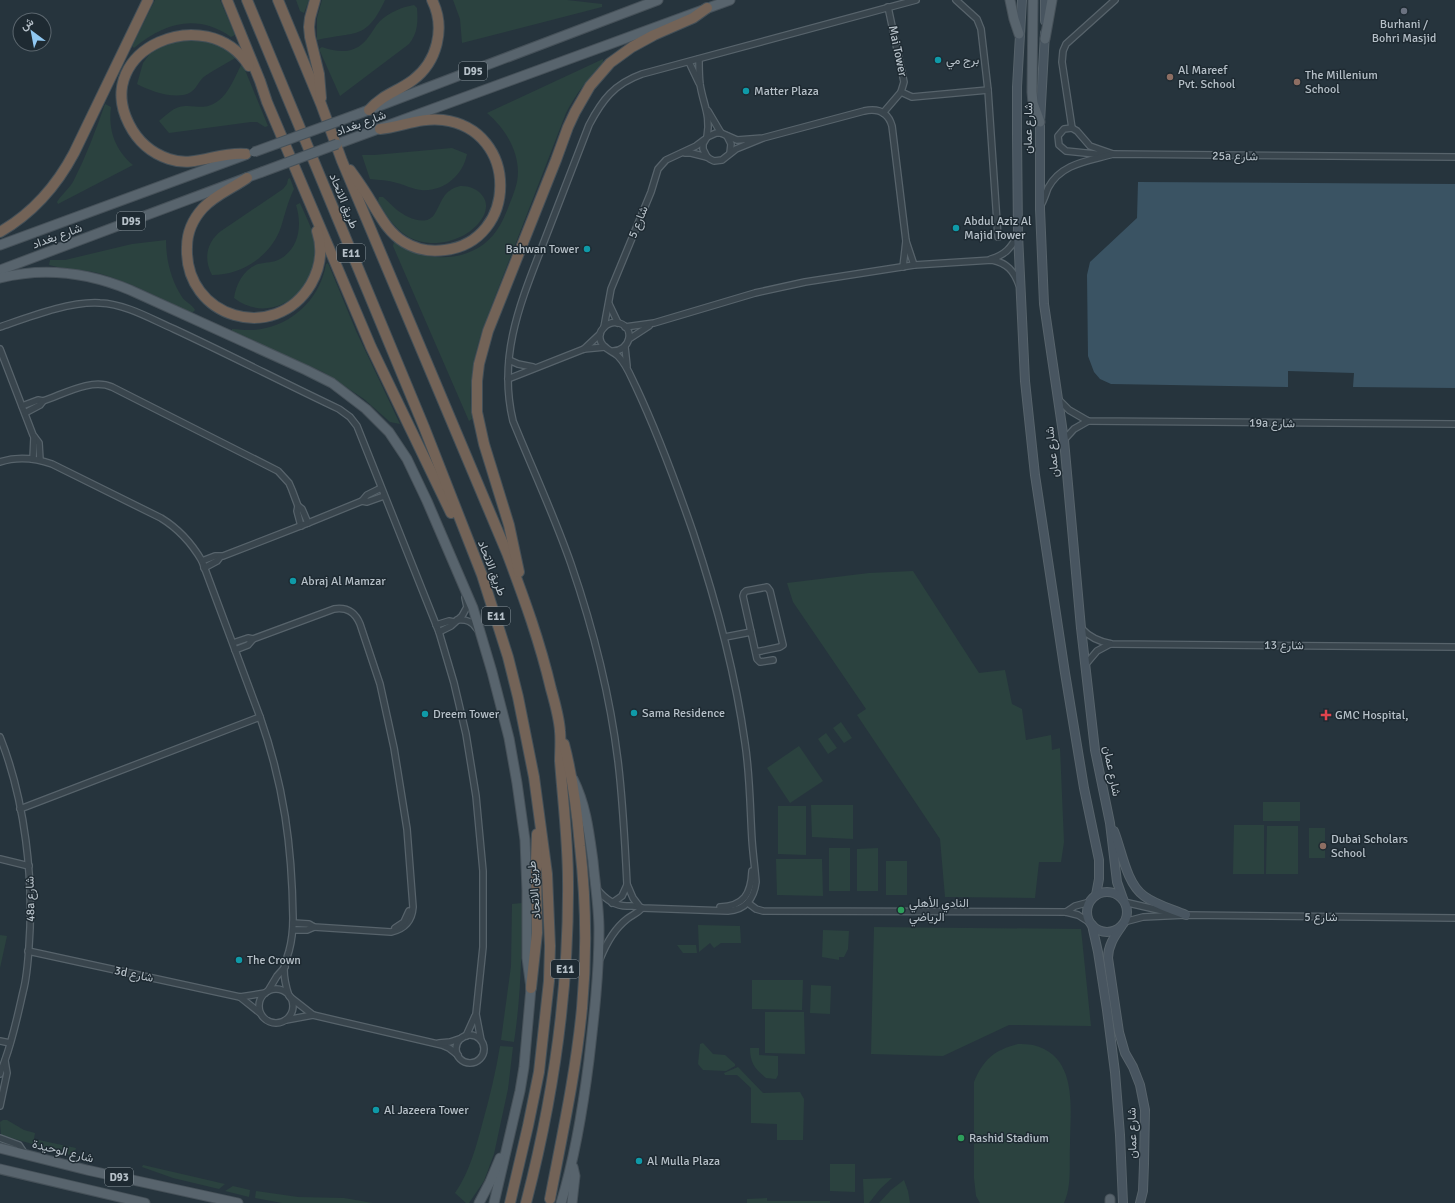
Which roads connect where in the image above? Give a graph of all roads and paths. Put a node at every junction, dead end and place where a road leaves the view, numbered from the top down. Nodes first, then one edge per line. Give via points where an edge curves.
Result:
1 (148, 0) edge
2 (227, 0) edge
3 (247, 0) edge
4 (278, 0) edge
5 (315, 0) edge
6 (432, 0) edge
7 (658, 0) edge
8 (730, 0) edge
9 (916, 0) edge
10 (956, 0) edge
11 (1010, 0) edge
12 (1022, 0) edge
13 (1033, 0) edge
14 (1046, 0) edge
15 (1052, 0) edge
16 (1115, 0) edge
17 (888, 7) junction
18 (707, 8) junction
19 (1019, 34) junction
20 (1045, 39) junction
21 (699, 59) junction
22 (689, 62) junction
23 (700, 85) junction
24 (988, 90) junction
25 (901, 92) junction
26 (267, 102) junction
27 (320, 104) junction
28 (369, 110) junction
29 (707, 110) junction
30 (883, 112) junction
31 (1040, 122) junction
32 (1072, 128) junction
33 (380, 129) junction
34 (721, 133) junction
35 (727, 136) junction
36 (706, 138) junction
37 (763, 138) junction
38 (250, 153) junction
39 (680, 153) junction
40 (730, 153) junction
41 (1111, 155) junction
42 (707, 157) junction
43 (1455, 157) edge
44 (342, 161) junction
45 (248, 178) junction
46 (309, 198) junction
47 (1040, 209) junction
48 (0, 232) edge
49 (1018, 234) junction
50 (998, 237) dead end
51 (906, 241) junction
52 (0, 245) edge
53 (989, 260) junction
54 (914, 265) junction
55 (903, 267) junction
56 (0, 270) edge
57 (0, 278) edge
58 (1020, 288) junction
59 (609, 302) junction
60 (618, 323) junction
61 (654, 323) junction
62 (0, 327) edge
63 (604, 327) junction
64 (624, 327) junction
65 (600, 334) junction
66 (629, 339) junction
67 (605, 347) junction
68 (625, 347) junction
69 (0, 349) edge
70 (584, 349) junction
71 (613, 351) junction
72 (509, 360) junction
73 (536, 368) junction
74 (628, 370) junction
75 (508, 379) junction
76 (1058, 399) junction
77 (43, 401) junction
78 (22, 406) junction
79 (25, 413) junction
80 (1088, 421) junction
81 (1455, 424) edge
82 (34, 437) junction
83 (1064, 440) junction
84 (33, 459) junction
85 (40, 460) junction
86 (0, 462) edge
87 (381, 488) junction
88 (384, 496) junction
89 (362, 501) junction
90 (298, 506) junction
91 (308, 523) junction
92 (301, 526) junction
93 (470, 546) junction
94 (220, 557) junction
95 (202, 561) junction
96 (204, 568) junction
97 (462, 580) junction
98 (523, 594) junction
99 (455, 621) junction
100 (436, 625) junction
101 (1081, 628) junction
102 (439, 632) junction
103 (751, 632) junction
104 (725, 638) junction
105 (253, 640) junction
106 (233, 643) junction
107 (1112, 644) junction
108 (1455, 647) edge
109 (485, 649) junction
110 (235, 650) junction
111 (756, 652) junction
112 (773, 660) dead end
113 (1086, 664) junction
114 (260, 717) junction
115 (560, 731) junction
116 (0, 737) edge
117 (572, 778) junction
118 (20, 809) junction
119 (539, 816) junction
120 (1110, 823) junction
121 (0, 859) edge
122 (753, 861) junction
123 (29, 866) junction
124 (627, 884) junction
125 (596, 887) junction
126 (1096, 895) junction
127 (1124, 901) junction
128 (1090, 902) junction
129 (612, 903) junction
130 (748, 903) junction
131 (641, 907) junction
132 (708, 910) junction
133 (1066, 912) junction
134 (1186, 916) junction
135 (1455, 918) edge
136 (293, 923) junction
137 (1090, 924) junction
138 (1123, 924) junction
139 (314, 927) junction
140 (293, 930) junction
141 (28, 951) junction
142 (598, 964) junction
143 (285, 967) junction
144 (531, 988) junction
145 (267, 992) junction
146 (240, 997) junction
147 (290, 997) junction
148 (260, 1013) junction
149 (476, 1014) junction
150 (314, 1015) junction
151 (284, 1021) junction
152 (464, 1037) junction
153 (481, 1040) junction
154 (0, 1041) edge
155 (10, 1043) junction
156 (435, 1043) junction
157 (458, 1056) junction
158 (5, 1061) junction
159 (0, 1074) edge
160 (0, 1106) edge
161 (510, 1136) junction
162 (0, 1138) edge
163 (0, 1148) edge
164 (25, 1154) junction
165 (572, 1160) junction
166 (0, 1169) edge
167 (550, 1199) dead end
168 (146, 1203) edge
169 (238, 1203) edge
170 (479, 1203) edge
171 (494, 1203) edge
172 (510, 1203) edge
173 (526, 1203) edge
174 (561, 1203) edge
175 (572, 1203) edge
176 (1123, 1203) edge
177 (1140, 1203) edge

1 - 48 highway via 60,178 33,209
2 - 26 highway
3 - 93 highway, طريق الاتحاد / E11
4 - 27 highway, طريق الاتحاد / E11
5 - 27 highway via 309,27 319,74
6 - 28 highway via 438,17 439,32 431,59 413,80 385,96
7 - 28 main road, شارع بغداد / D95
8 - 18 main road, شارع بغداد / D95
9 - 17 street
10 - 24 street via 972,13 980,24
11 - 19 main road
12 - 19 street, شارع عمان
13 - 31 main road via 1032,92
14 - 20 street, شارع عمان
15 - 20 main road
16 - 32 street via 1069,42 1063,51 1062,62
17 - 21 street
17 - 25 street, Mai Tower via 904,77
18 - 33 main road, شارع بغداد / D95
18 - 98 highway via 693,18 632,47 610,64 590,86 568,127 488,331 479,364 477,412 515,548
19 - 49 street, شارع عمان
20 - 31 street, شارع عمان
21 - 22 street
21 - 23 street
22 - 23 street
22 - 72 street via 633,77 612,90 595,112 518,310
23 - 29 street
24 - 25 street via 912,97
24 - 50 street
25 - 30 street, Mai Tower
26 - 38 highway via 241,53 225,39 205,30 183,28 166,33 148,43 134,58 126,73 122,93 124,114 135,134 151,150 169,159 186,162 224,154
26 - 46 highway
27 - 44 highway, طريق الاتحاد / E11
28 - 38 main road, شارع بغداد / D95, bridge
29 - 34 street
29 - 36 street
30 - 37 street via 864,111
30 - 51 street via 892,126
31 - 47 street, شارع عمان
32 - 41 street via 1090,146
32 - 41 street via 1064,129 1058,136 1062,149
33 - 44 highway via 424,120 443,120 470,129 484,141 494,156 501,182 496,209 482,232 467,243 448,250 427,250 406,243 386,226 366,192
33 - 45 main road, شارع بغداد / D95, bridge
34 - 35 street
34 - 36 street via 711,134
35 - 37 street via 742,141
35 - 40 street via 731,144
36 - 39 street, شارع 5
36 - 42 street via 703,149
37 - 40 street
38 - 52 main road, شارع بغداد / D95
39 - 42 street
39 - 59 street, شارع 5 via 666,160 658,169 613,283
40 - 42 street via 725,159 718,161
41 - 43 street, 25a شارع
41 - 47 street, 25a شارع via 1066,169 1053,180
44 - 98 highway, طريق الاتحاد / E11 via 483,493
45 - 46 highway via 206,205 194,221 187,244 189,268 200,293 211,303 232,315 251,318 270,316 290,307 308,290 318,268 320,249
45 - 56 main road, شارع بغداد / D95
46 - 93 highway via 371,347 448,508
47 - 76 street, شارع عمان via 1044,304
49 - 53 street via 1004,254
49 - 58 street, شارع عمان
51 - 54 street
51 - 55 street
53 - 54 street
53 - 58 street via 1009,268
54 - 55 street
55 - 61 street via 805,282 755,293
57 - 97 main road via 54,272 118,284 306,370 344,391 378,420 407,459
58 - 126 street, شارع عمان via 1025,381 1035,475 1084,788 1099,860 1100,878
59 - 60 street
59 - 63 street, شارع 5
60 - 63 street
60 - 64 street
61 - 64 street
61 - 66 street
62 - 87 street via 87,303 113,304 140,314 344,413 354,421 360,431
63 - 65 street
64 - 66 street
65 - 67 street
65 - 70 street
66 - 68 street
67 - 70 street
67 - 71 street
68 - 71 street
68 - 74 street
69 - 78 street
70 - 73 street
71 - 74 street
72 - 73 street
72 - 75 street
73 - 75 street
74 - 104 street via 679,492 705,567
75 - 124 street via 513,420 571,564 602,674 618,760
76 - 80 street, 19a شارع via 1068,410
76 - 83 street, شارع عمان
77 - 78 street via 38,400
77 - 79 street via 38,407
77 - 90 street via 92,384 112,387 272,466 289,483
78 - 79 street
79 - 82 street
80 - 81 street, 19a شارع
80 - 83 street via 1074,429
82 - 84 street
82 - 85 street via 38,443
83 - 101 street, شارع عمان
84 - 85 street
84 - 86 street via 15,458
85 - 95 street via 161,518 189,540
87 - 88 street
87 - 89 street via 367,495
88 - 89 street via 367,502
88 - 100 street
89 - 91 street
90 - 91 street
90 - 92 street
91 - 92 street
92 - 94 street
93 - 119 highway, طريق الاتحاد / E11 via 493,607 508,657 528,743
94 - 95 street via 215,556
94 - 96 street
95 - 96 street
96 - 106 street
97 - 99 street via 467,607 462,616
97 - 109 main road via 478,621
98 - 115 highway, طريق الاتحاد / E11 via 547,672
99 - 100 street
99 - 102 street
99 - 109 street via 463,619 476,626
100 - 102 street
101 - 107 street, شارع 13 via 1093,638
101 - 113 street, شارع عمان
102 - 149 street via 460,708 476,796 483,871 484,921
103 - 104 street
103 - 111 street
103 - 111 street via 743,594 746,591 769,588 783,644 780,647
104 - 122 street via 745,744
105 - 106 street via 248,638
105 - 110 street
105 - 139 street via 334,609 341,608 353,612 358,618 380,684 394,748 407,829 412,899 408,915 398,927 382,931
106 - 110 street
107 - 108 street, شارع 13
107 - 113 street, شارع 13 via 1097,651
109 - 144 main road via 509,738 521,812 527,872 527,958
110 - 114 street
111 - 112 street via 760,662
113 - 120 street, شارع عمان via 1095,750
114 - 118 street
114 - 136 street via 276,769 286,820
115 - 117 highway
115 - 173 highway, طريق الاتحاد / E11 via 568,865 566,957 557,1043 545,1118
116 - 118 street, 48a شارع via 10,765
117 - 125 main road via 587,817
117 - 167 highway via 584,896 585,971 578,1044
118 - 123 street, 48a شارع
119 - 144 highway via 536,862 537,933
119 - 172 highway, طريق الاتحاد / E11 via 547,874 549,981 539,1072
120 - 127 street, شارع عمان via 1116,874
120 - 134 street via 1130,879 1137,890 1151,900
121 - 123 street
122 - 130 street via 755,888
122 - 132 street via 750,887 743,899 731,906
123 - 141 street, 48a شارع via 31,908
124 - 129 street via 622,896
124 - 131 street via 633,898
125 - 129 street
125 - 142 main road via 599,924
126 - 127 street via 1110,892
126 - 128 street
127 - 134 street, شارع 5
127 - 138 street via 1127,910
128 - 133 street via 1075,906
128 - 137 street via 1087,912
129 - 131 street
130 - 132 street via 733,911
130 - 133 street via 763,911
131 - 132 street
131 - 142 street via 617,929
133 - 137 street via 1078,915
134 - 135 street, شارع 5
134 - 138 street, شارع 5 via 1143,917
136 - 139 street via 310,924
136 - 140 street
137 - 138 street via 1106,932 1116,930
137 - 176 street, شارع عمان via 1096,939 1108,1010 1120,1128
138 - 177 street, شارع عمان via 1110,945 1108,958 1119,1032 1125,1053 1140,1085 1145,1110
139 - 140 street
140 - 143 street
141 - 146 street, 3d شارع
141 - 155 street, 48a شارع via 24,991
142 - 165 main road via 588,1068
143 - 145 street
143 - 147 street via 285,982
144 - 161 main road via 524,1068
145 - 146 street, 3d شارع
145 - 147 street via 282,990
145 - 148 street via 259,1002
146 - 148 street, 3d شارع
147 - 150 street
147 - 151 street via 291,1013
148 - 151 street via 268,1021
149 - 152 street
149 - 153 street
150 - 151 street
150 - 156 street
152 - 153 street via 474,1036
152 - 156 street via 450,1042
152 - 157 street via 457,1046
153 - 157 street via 484,1054 478,1061 469,1063
154 - 155 street
155 - 158 street, 48a شارع
156 - 157 street via 449,1048
158 - 159 street, 48a شارع
158 - 160 street, 48a شارع via 7,1073
161 - 170 main road
161 - 171 main road
162 - 164 street via 19,1145
163 - 164 main road, شارع الوحيدة / D93
164 - 169 main road, شارع الوحيدة / D93
165 - 174 main road
165 - 175 main road via 575,1176
166 - 168 main road, D93

